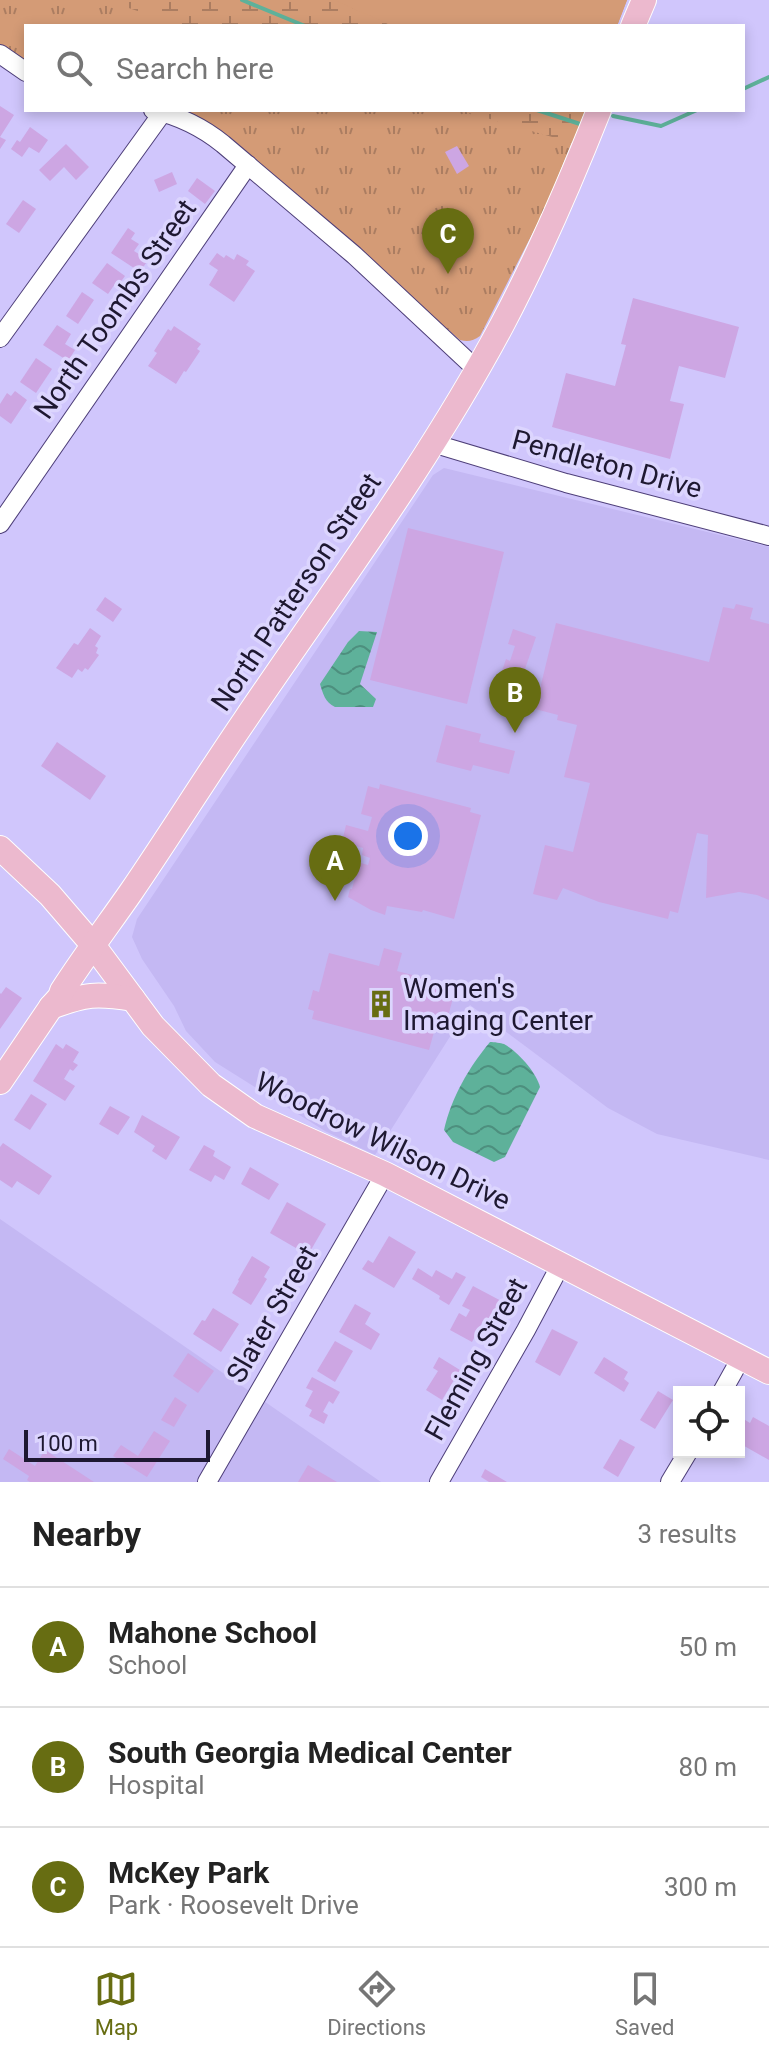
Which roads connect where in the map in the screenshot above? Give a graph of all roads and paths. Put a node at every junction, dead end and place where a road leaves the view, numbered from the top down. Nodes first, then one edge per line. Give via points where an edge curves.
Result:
1 (644, 0) edge
2 (634, 24) edge
3 (0, 54) edge
4 (24, 71) edge
5 (157, 112) edge
6 (160, 112) edge
7 (598, 112) edge
8 (248, 165) junction
9 (0, 338) edge
10 (476, 369) junction
11 (432, 443) junction
12 (0, 524) edge
13 (769, 536) edge
14 (0, 848) edge
15 (93, 945) junction
16 (133, 999) junction
17 (51, 1007) junction
18 (0, 1082) edge
19 (385, 1174) junction
20 (561, 1264) junction
21 (741, 1358) junction
22 (769, 1372) edge
23 (725, 1386) edge
24 (684, 1458) edge
25 (207, 1482) edge
26 (439, 1482) edge
27 (670, 1482) edge

1 - 2 main road
3 - 4 street
5 - 9 street
6 - 8 street via 205,130
7 - 10 main road, North Patterson Street via 551,228
8 - 10 street
8 - 12 street, North Toombs Street
10 - 11 main road, North Patterson Street
11 - 13 street, Pendleton Drive
11 - 15 main road, North Patterson Street
14 - 15 main road, Woodrow Wilson Drive
15 - 16 main road, Woodrow Wilson Drive
15 - 17 main road, North Patterson Street
16 - 17 main road via 90,995
16 - 19 main road, Woodrow Wilson Drive via 202,1076 255,1116
17 - 18 main road, North Patterson Street
19 - 20 main road, Woodrow Wilson Drive
19 - 25 street, Slater Street
20 - 21 main road, Woodrow Wilson Drive
20 - 26 street, Fleming Street
21 - 22 main road, Woodrow Wilson Drive
21 - 23 street
24 - 27 street

